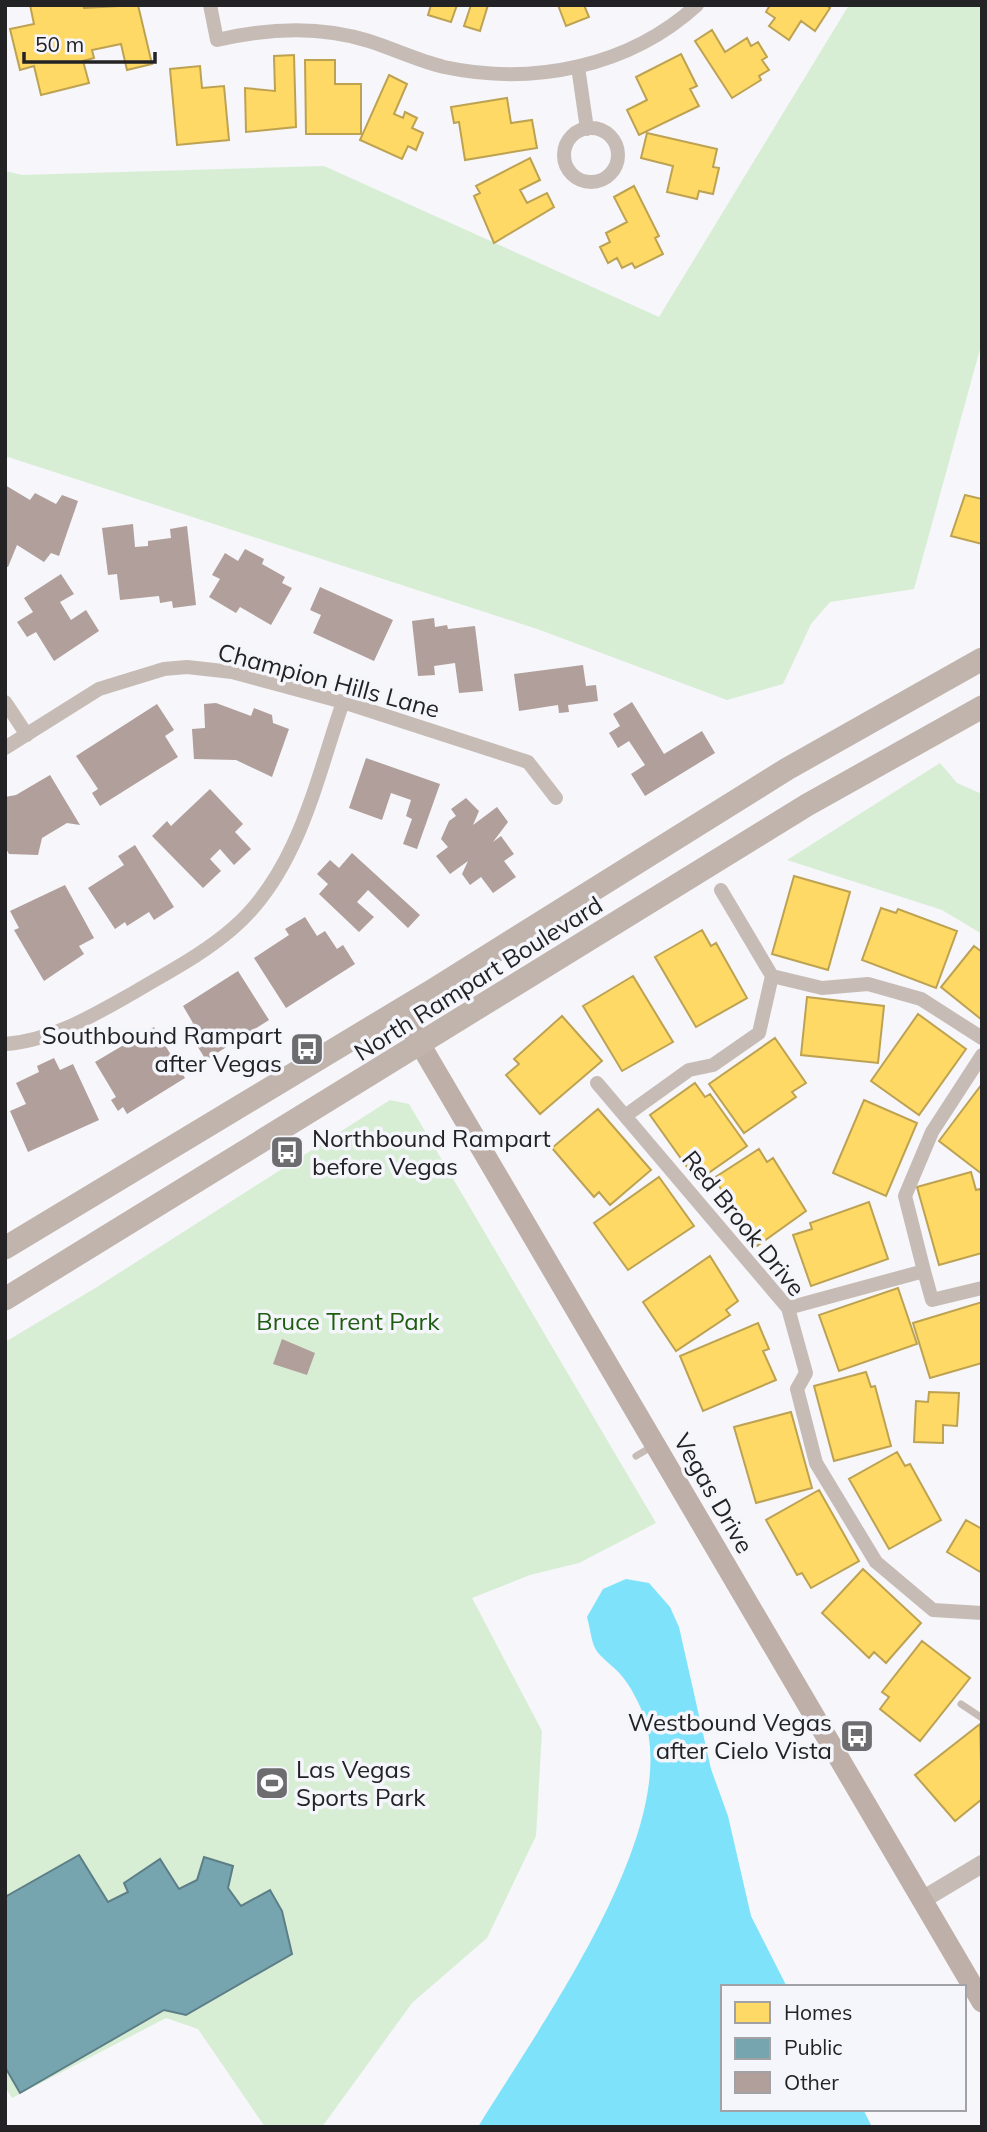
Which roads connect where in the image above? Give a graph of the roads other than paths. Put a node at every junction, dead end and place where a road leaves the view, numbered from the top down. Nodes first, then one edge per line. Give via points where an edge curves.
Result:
1 (210, 5) edge
2 (697, 5) edge
3 (578, 67) junction
4 (587, 129) dead end
5 (982, 659) edge
6 (5, 702) edge
7 (343, 702) junction
8 (982, 707) edge
9 (27, 735) junction
10 (5, 748) edge
11 (556, 798) dead end
12 (708, 867) junction
13 (721, 890) joint
14 (772, 976) junction
15 (400, 1010) junction
16 (982, 1038) edge
17 (5, 1044) edge
18 (421, 1045) junction
19 (982, 1055) edge
20 (597, 1083) dead end
21 (625, 1116) junction
22 (5, 1248) edge
23 (924, 1271) junction
24 (982, 1288) edge
25 (5, 1299) edge
26 (788, 1308) junction
27 (655, 1445) junction
28 (636, 1456) dead end
29 (982, 1613) edge
30 (961, 1704) dead end
31 (982, 1718) edge
32 (982, 1864) edge
33 (922, 1900) junction
34 (982, 2003) edge

1 - 3 street via 218,40 307,30 367,40 441,66 473,72 538,74
2 - 3 street via 633,48
3 - 4 street
5 - 15 main road, North Rampart Boulevard via 699,822
6 - 9 street
7 - 9 street, Champion Hills Lane via 232,672 164,669 99,689
7 - 11 street, Champion Hills Lane via 528,762
7 - 17 street via 284,863 261,898 233,928 199,954 82,1022
8 - 12 main road, North Rampart Boulevard
9 - 10 street, Champion Hills Lane
12 - 13 lane
12 - 18 main road, North Rampart Boulevard
13 - 14 street
14 - 16 street via 822,988 868,984 921,999
14 - 21 street via 759,1033 713,1065 689,1070
15 - 18 main road, Vegas Drive
15 - 22 main road, North Rampart Boulevard
18 - 25 main road, North Rampart Boulevard
18 - 27 main road, Vegas Drive
19 - 23 street via 932,1132 905,1196
20 - 21 street, Red Brook Drive
21 - 26 street, Red Brook Drive
23 - 24 street via 932,1300
23 - 26 street
26 - 29 street, Red Brook Drive via 806,1373 797,1389 816,1463 876,1562 933,1609
27 - 28 lane
27 - 33 main road, Vegas Drive
30 - 31 lane
32 - 33 street
33 - 34 main road, Vegas Drive

